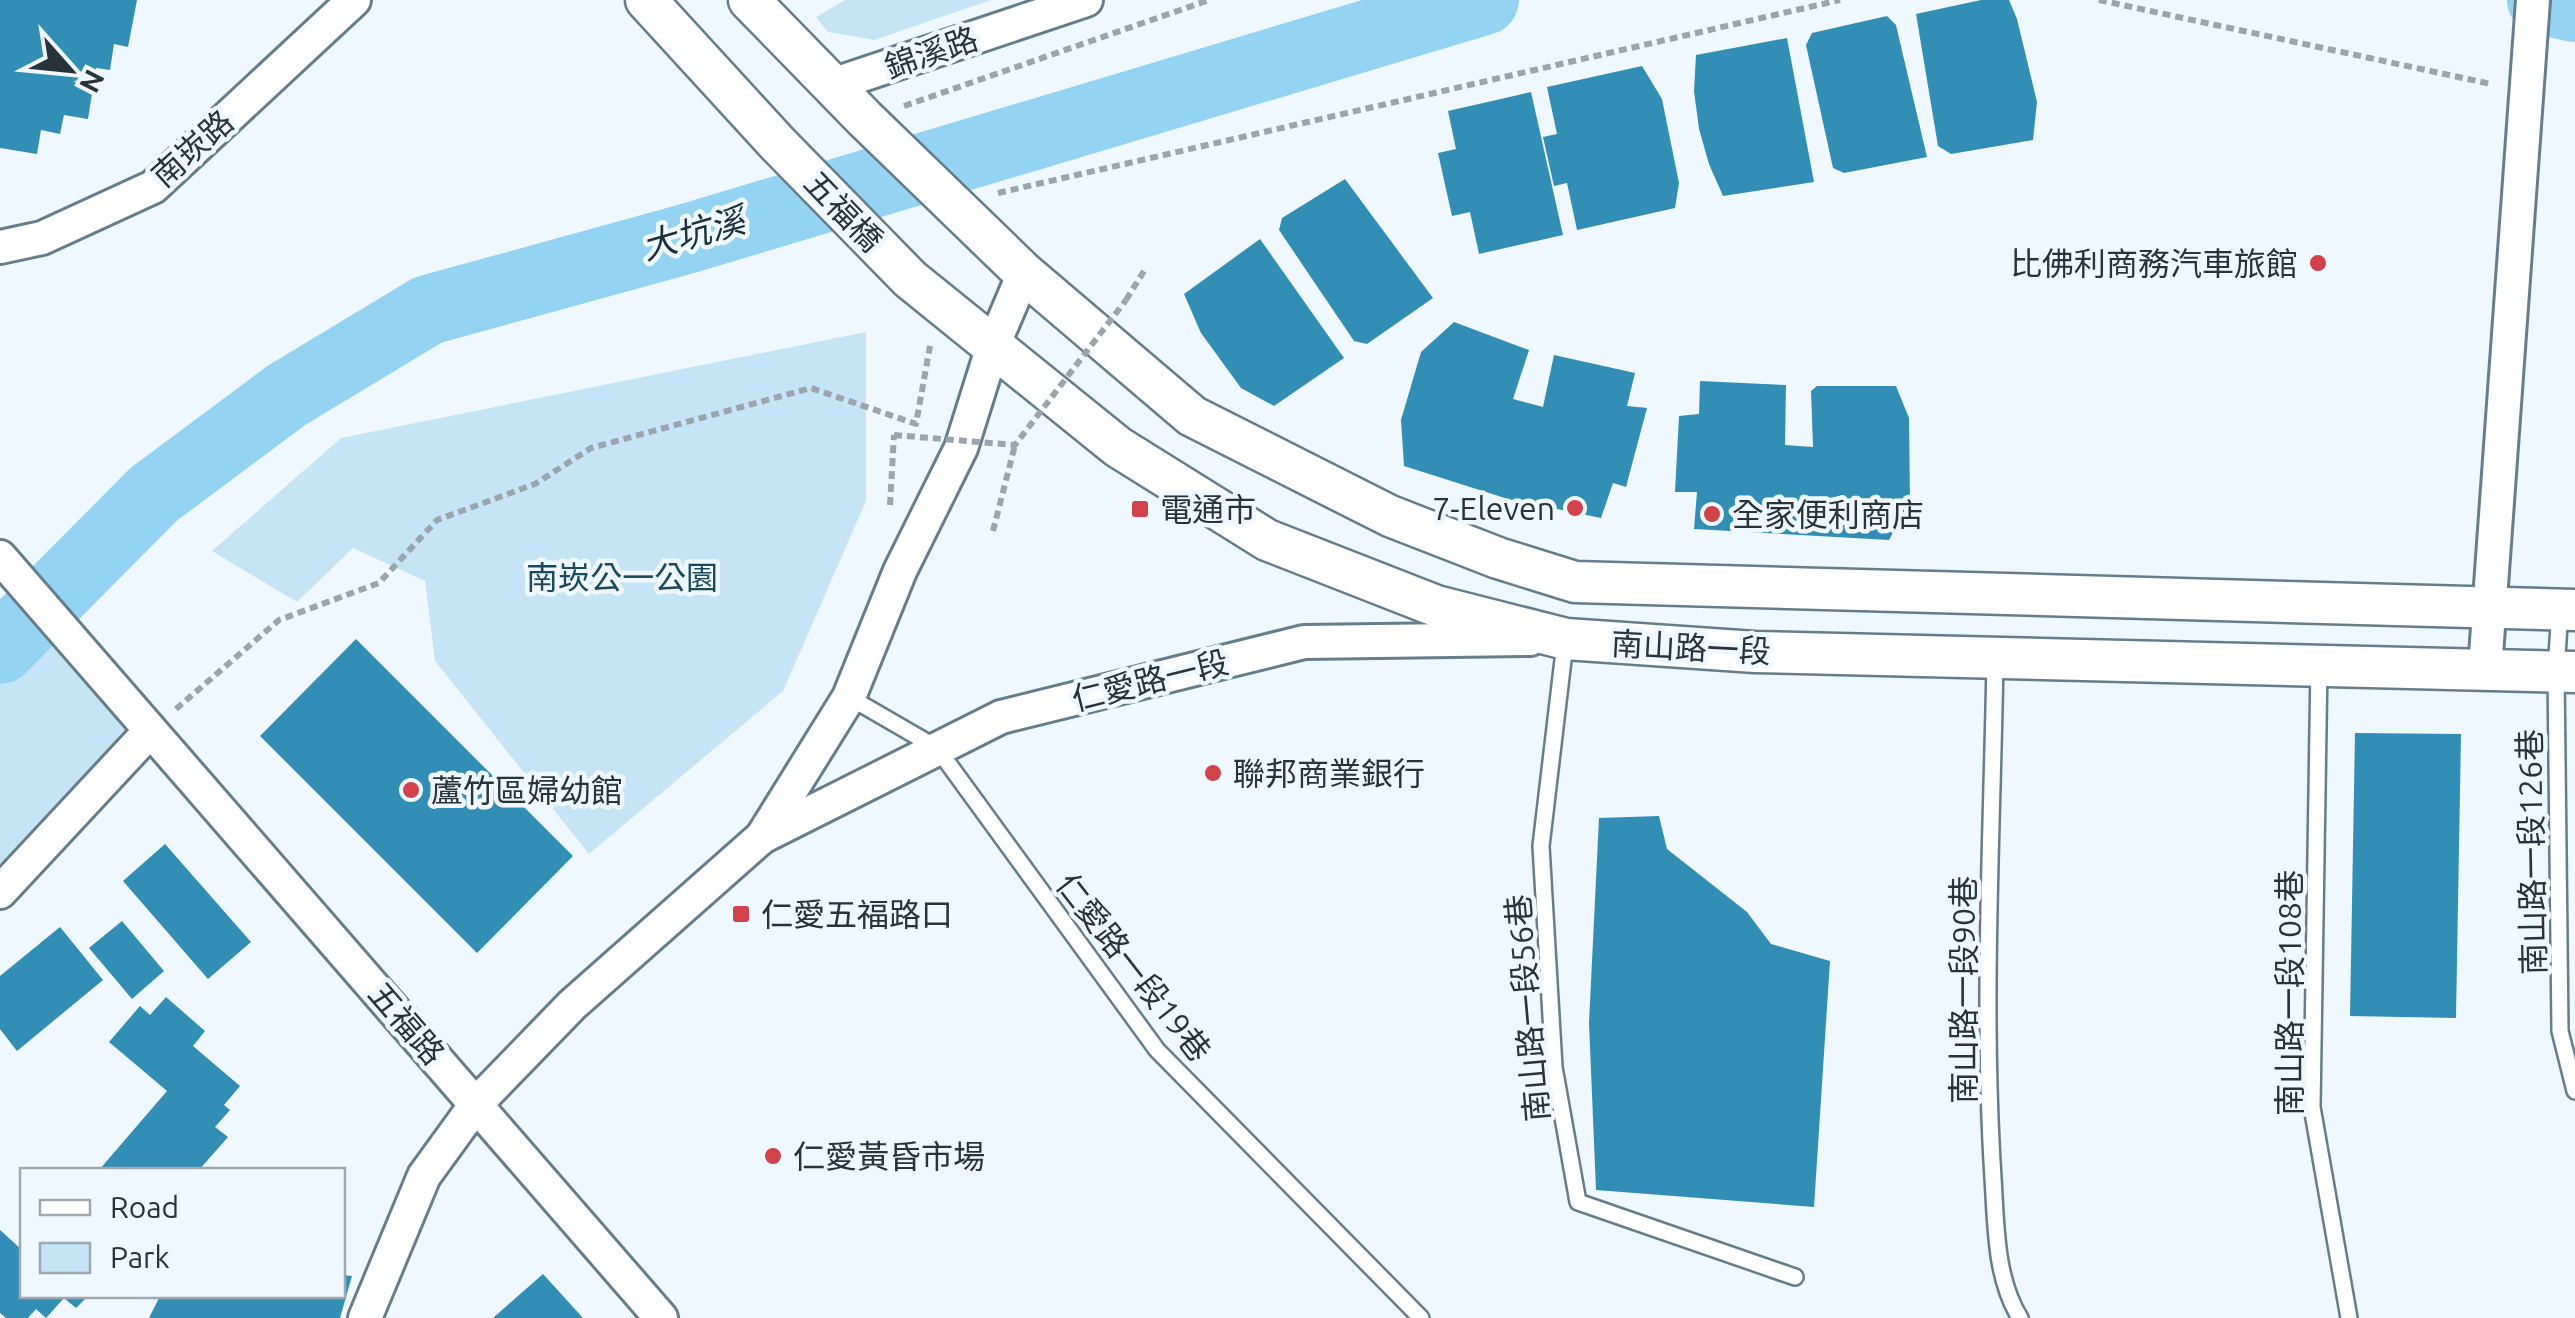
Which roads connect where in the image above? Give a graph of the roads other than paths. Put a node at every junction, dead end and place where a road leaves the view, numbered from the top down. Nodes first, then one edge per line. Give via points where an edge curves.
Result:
1 (354, 0) edge
2 (646, 0) edge
3 (748, 0) edge
4 (1086, 0) edge
5 (2532, 0) edge
6 (832, 85) junction
7 (0, 248) edge
8 (1024, 272) junction
9 (910, 279) joint
10 (993, 346) junction
11 (0, 557) edge
12 (2490, 609) junction
13 (2568, 610) edge
14 (1566, 639) junction
15 (1995, 657) junction
16 (2319, 665) junction
17 (2485, 669) junction
18 (2566, 672) edge
19 (848, 696) junction
20 (150, 731) junction
21 (937, 748) junction
22 (762, 837) junction
23 (0, 892) edge
24 (2575, 1091) edge
25 (476, 1103) junction
26 (1795, 1277) dead end
27 (364, 1318) edge
28 (661, 1318) edge
29 (1421, 1318) edge
30 (2020, 1318) edge
31 (2349, 1318) edge

1 - 7 street, 南崁路 via 153,187 42,238
2 - 9 street, 五福橋
3 - 6 street
4 - 6 street, 錦溪路
5 - 12 street
6 - 8 street, 南山路一段 via 865,119 980,206
8 - 10 street, 仁愛路一段
8 - 12 street, 南山路一段 via 1192,416 1390,516 1575,582
9 - 10 street, 南山路一段
10 - 14 street, 南山路一段 via 1118,448 1267,540 1436,606
10 - 19 street, 仁愛路一段 via 962,448 900,570
11 - 20 street, 五福路
12 - 13 street, 南山路一段
12 - 17 street
13 - 18 lane, 南山路一段126巷
14 - 15 street, 南山路一段 via 1755,652
14 - 21 street, 仁愛路一段 via 1304,642 1001,716
14 - 26 lane, 南山路一段56巷 via 1541,846 1554,1067 1578,1202
15 - 16 street, 南山路一段
15 - 30 lane, 南山路一段90巷 via 1988,1090 2002,1271
16 - 17 street, 南山路一段
16 - 31 lane, 南山路一段108巷 via 2312,1107
17 - 18 street, 南山路一段
18 - 24 lane, 南山路一段126巷 via 2560,1031
19 - 21 lane, 仁愛路一段19巷
19 - 22 street, 仁愛路一段
20 - 23 street
20 - 25 street, 五福路
21 - 22 street, 仁愛路一段
21 - 29 lane, 仁愛路一段19巷 via 1157,1050
22 - 25 street, 仁愛路一段 via 572,1006
25 - 27 street, 仁愛路一段 via 424,1176
25 - 28 street, 五福路

